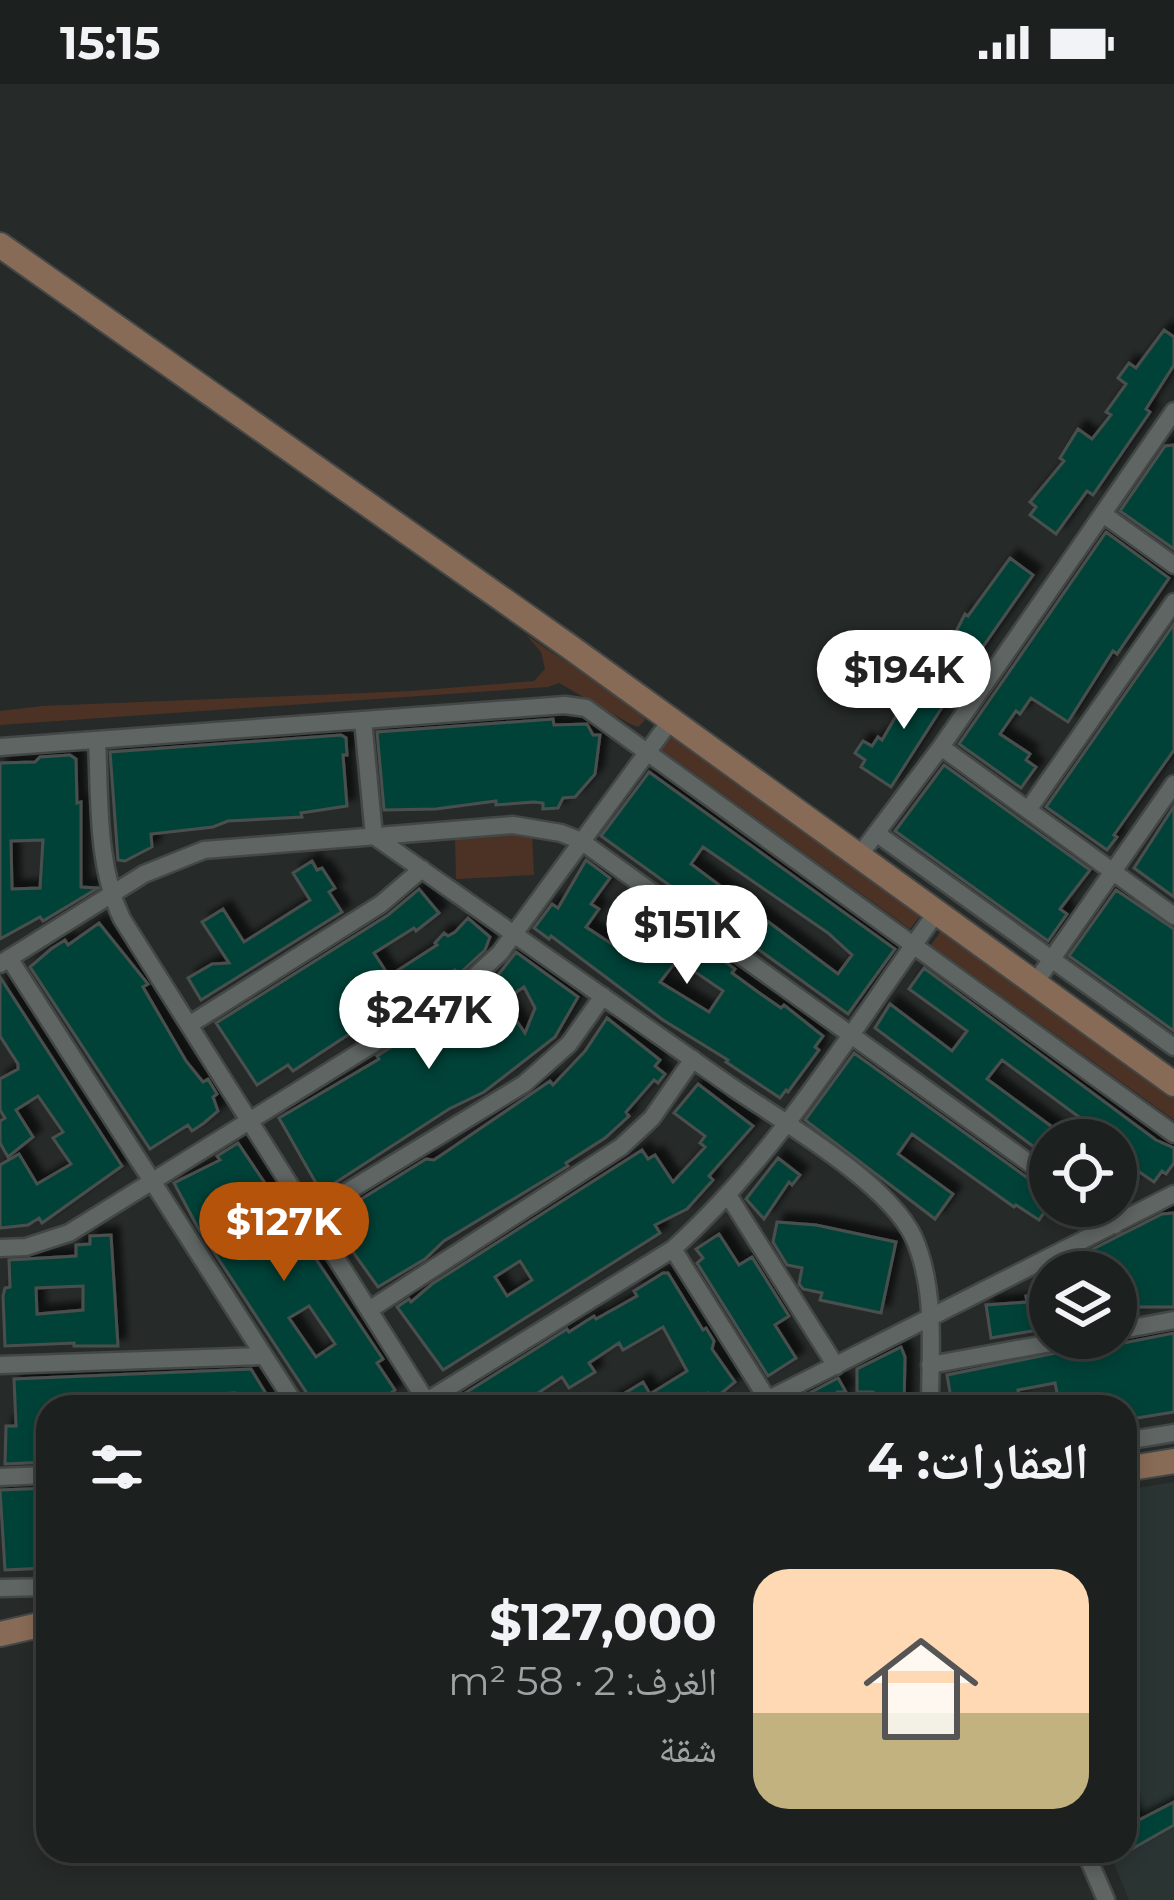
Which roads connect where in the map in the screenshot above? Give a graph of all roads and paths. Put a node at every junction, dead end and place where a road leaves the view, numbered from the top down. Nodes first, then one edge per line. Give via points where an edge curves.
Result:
1 (0, 245) edge
2 (1174, 411) edge
3 (1165, 436) edge
4 (1103, 514) junction
5 (1174, 565) edge
6 (1174, 602) edge
7 (363, 720) junction
8 (671, 720) junction
9 (97, 740) junction
10 (0, 747) edge
11 (941, 747) junction
12 (647, 751) junction
13 (1174, 784) edge
14 (1028, 810) junction
15 (876, 833) junction
16 (374, 836) junction
17 (581, 841) junction
18 (859, 856) junction
19 (422, 869) junction
20 (1113, 872) junction
21 (110, 895) junction
22 (937, 912) junction
23 (1174, 916) edge
24 (514, 933) junction
25 (914, 945) junction
26 (1052, 959) junction
27 (4, 961) edge
28 (1035, 983) junction
29 (603, 996) junction
30 (189, 1025) junction
31 (849, 1034) junction
32 (1174, 1046) edge
33 (693, 1059) junction
34 (1174, 1084) edge
35 (250, 1121) junction
36 (785, 1123) junction
37 (1174, 1134) edge
38 (1029, 1163) edge
39 (152, 1179) junction
40 (1174, 1194) edge
41 (728, 1196) junction
42 (1137, 1213) edge
43 (309, 1215) junction
44 (1110, 1227) edge
45 (0, 1248) edge
46 (673, 1249) junction
47 (369, 1310) junction
48 (931, 1318) junction
49 (1174, 1320) edge
50 (1137, 1327) edge
51 (1029, 1347) edge
52 (265, 1356) junction
53 (0, 1365) edge
54 (931, 1365) junction
55 (836, 1366) junction
56 (289, 1395) edge
57 (418, 1395) edge
58 (440, 1395) edge
59 (755, 1395) edge
60 (776, 1395) edge
61 (930, 1395) edge
62 (1174, 1432) edge
63 (1137, 1439) edge
64 (1174, 1461) edge
65 (1137, 1467) edge
66 (36, 1475) edge
67 (0, 1477) edge
68 (36, 1587) edge
69 (0, 1588) edge
70 (36, 1626) edge
71 (0, 1634) edge
72 (1090, 1863) edge
73 (1106, 1900) edge

1 - 8 street
2 - 3 street
3 - 4 street
4 - 5 street
4 - 11 street
6 - 14 street
7 - 9 street
7 - 12 street via 565,705 586,708
7 - 16 street
8 - 12 street
8 - 18 street
9 - 10 street
9 - 21 street
11 - 14 street
11 - 15 street
12 - 17 street
12 - 25 street
13 - 20 street
14 - 20 street
15 - 18 street
15 - 26 street
16 - 17 street via 513,825
16 - 19 street
16 - 21 street via 204,850
17 - 24 street
17 - 31 street
18 - 22 street
19 - 24 street
19 - 30 street via 381,904
20 - 23 street
20 - 26 street
21 - 27 street
21 - 30 street
22 - 25 street
22 - 28 street
24 - 29 street
24 - 35 street via 460,990
25 - 31 street
25 - 37 street
26 - 28 street
26 - 32 street
27 - 39 street
28 - 34 street
29 - 33 street
29 - 43 street via 569,1044 524,1084
30 - 35 street
31 - 36 street
31 - 38 street
33 - 36 street
33 - 47 street via 621,1147
35 - 39 street
35 - 43 street
36 - 41 street
36 - 48 street via 899,1213 914,1237
39 - 45 street via 69,1233
39 - 52 street
40 - 42 street
41 - 46 street
41 - 55 street
43 - 47 street
44 - 48 street
46 - 58 street
46 - 59 street
47 - 57 street
48 - 54 street
48 - 55 street
49 - 50 street
51 - 54 street
52 - 53 street
52 - 56 street
54 - 61 street
55 - 60 street
62 - 63 street
64 - 65 street
66 - 67 street
68 - 69 street
70 - 71 street
72 - 73 street

